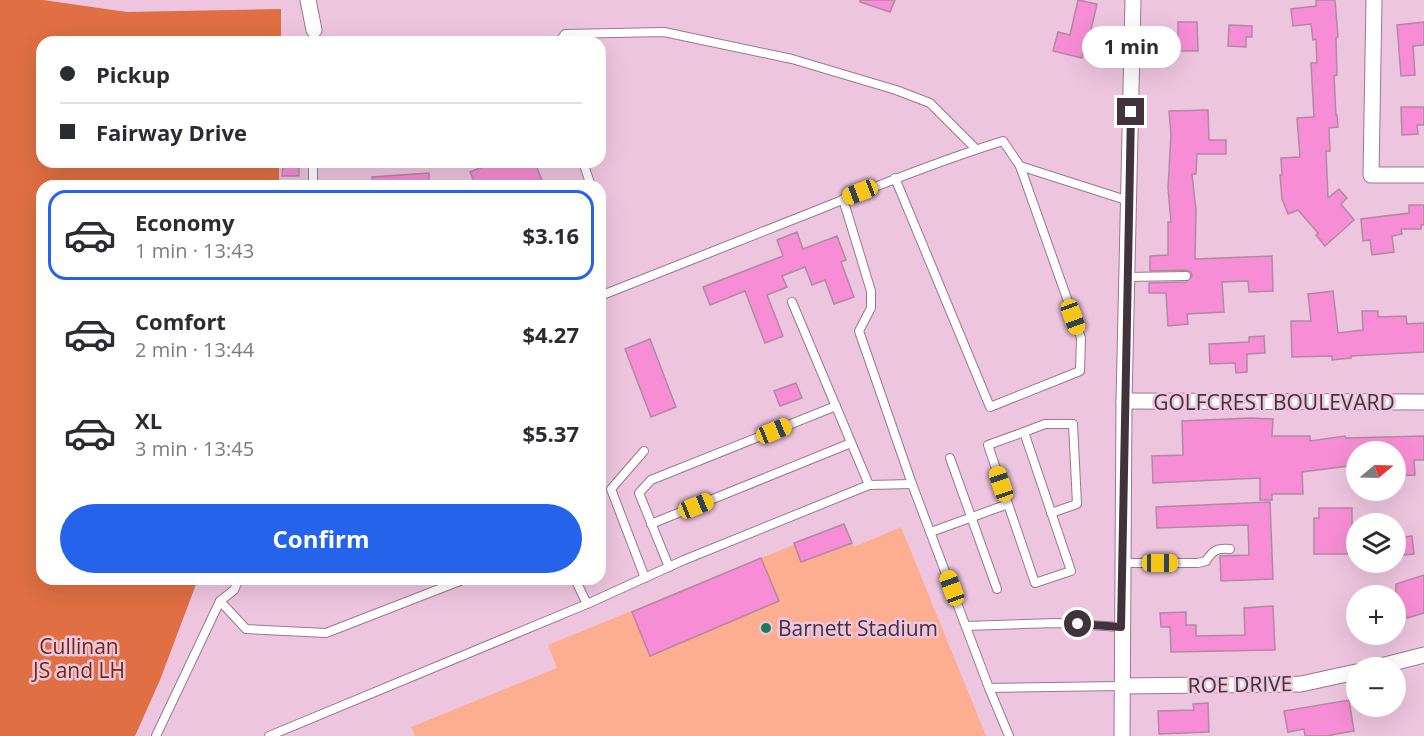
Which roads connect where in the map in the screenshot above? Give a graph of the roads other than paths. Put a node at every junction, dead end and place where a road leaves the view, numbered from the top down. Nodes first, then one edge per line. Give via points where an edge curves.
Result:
1 (308, 0) edge
2 (1133, 0) edge
3 (1374, 0) edge
4 (314, 36) edge
5 (564, 36) edge
6 (976, 149) junction
7 (1020, 166) junction
8 (1424, 175) edge
9 (896, 178) junction
10 (843, 199) junction
11 (1129, 201) junction
12 (1186, 276) dead end
13 (1127, 277) junction
14 (606, 294) edge
15 (792, 302) dead end
16 (1124, 401) junction
17 (1424, 402) edge
18 (836, 406) junction
19 (1024, 432) junction
20 (851, 443) junction
21 (644, 451) dead end
22 (950, 458) dead end
23 (912, 484) junction
24 (869, 485) junction
25 (1008, 504) junction
26 (1051, 513) junction
27 (972, 517) junction
28 (651, 524) junction
29 (931, 532) junction
30 (1230, 549) dead end
31 (1122, 563) junction
32 (669, 567) junction
33 (645, 578) junction
34 (236, 585) edge
35 (450, 585) edge
36 (578, 585) edge
37 (997, 589) dead end
38 (220, 601) junction
39 (587, 604) junction
40 (966, 626) junction
41 (1121, 627) junction
42 (1424, 655) edge
43 (1406, 660) edge
44 (1346, 674) edge
45 (1122, 686) junction
46 (989, 688) junction
47 (156, 736) edge
48 (269, 736) edge
49 (1009, 736) edge
50 (1122, 736) edge

1 - 4 street
2 - 11 street
3 - 8 street via 1371,175
5 - 6 lane via 664,32 792,59 930,103
6 - 7 lane via 1003,141
6 - 9 lane
7 - 9 lane via 1081,338 1080,371 990,407
7 - 11 lane
9 - 10 lane
10 - 14 lane
10 - 23 lane via 871,291 872,308 859,331
11 - 13 street
12 - 13 lane
13 - 16 street
15 - 18 lane
16 - 17 street, GOLFCREST BOULEVARD
16 - 31 street
18 - 20 lane
18 - 28 lane via 651,480 639,493
19 - 25 lane via 988,445
19 - 26 lane
19 - 26 lane via 1045,424 1073,424 1077,504
20 - 24 lane
20 - 28 lane
21 - 33 lane via 611,489
22 - 27 lane
23 - 24 lane
23 - 29 lane
24 - 32 lane
25 - 26 lane via 1035,583 1071,571
25 - 27 lane
27 - 29 lane
27 - 37 lane
28 - 32 lane
29 - 40 lane
30 - 31 lane via 1217,548 1206,561 1198,563
31 - 41 street
32 - 33 lane
33 - 39 lane
34 - 38 lane
35 - 38 lane via 326,633 246,629
36 - 39 lane
38 - 47 lane
39 - 48 lane
40 - 41 lane via 1056,623
40 - 46 lane
41 - 45 street
42 - 43 street
44 - 45 street, ROE DRIVE via 1301,684
45 - 46 lane
45 - 50 street
46 - 49 lane

